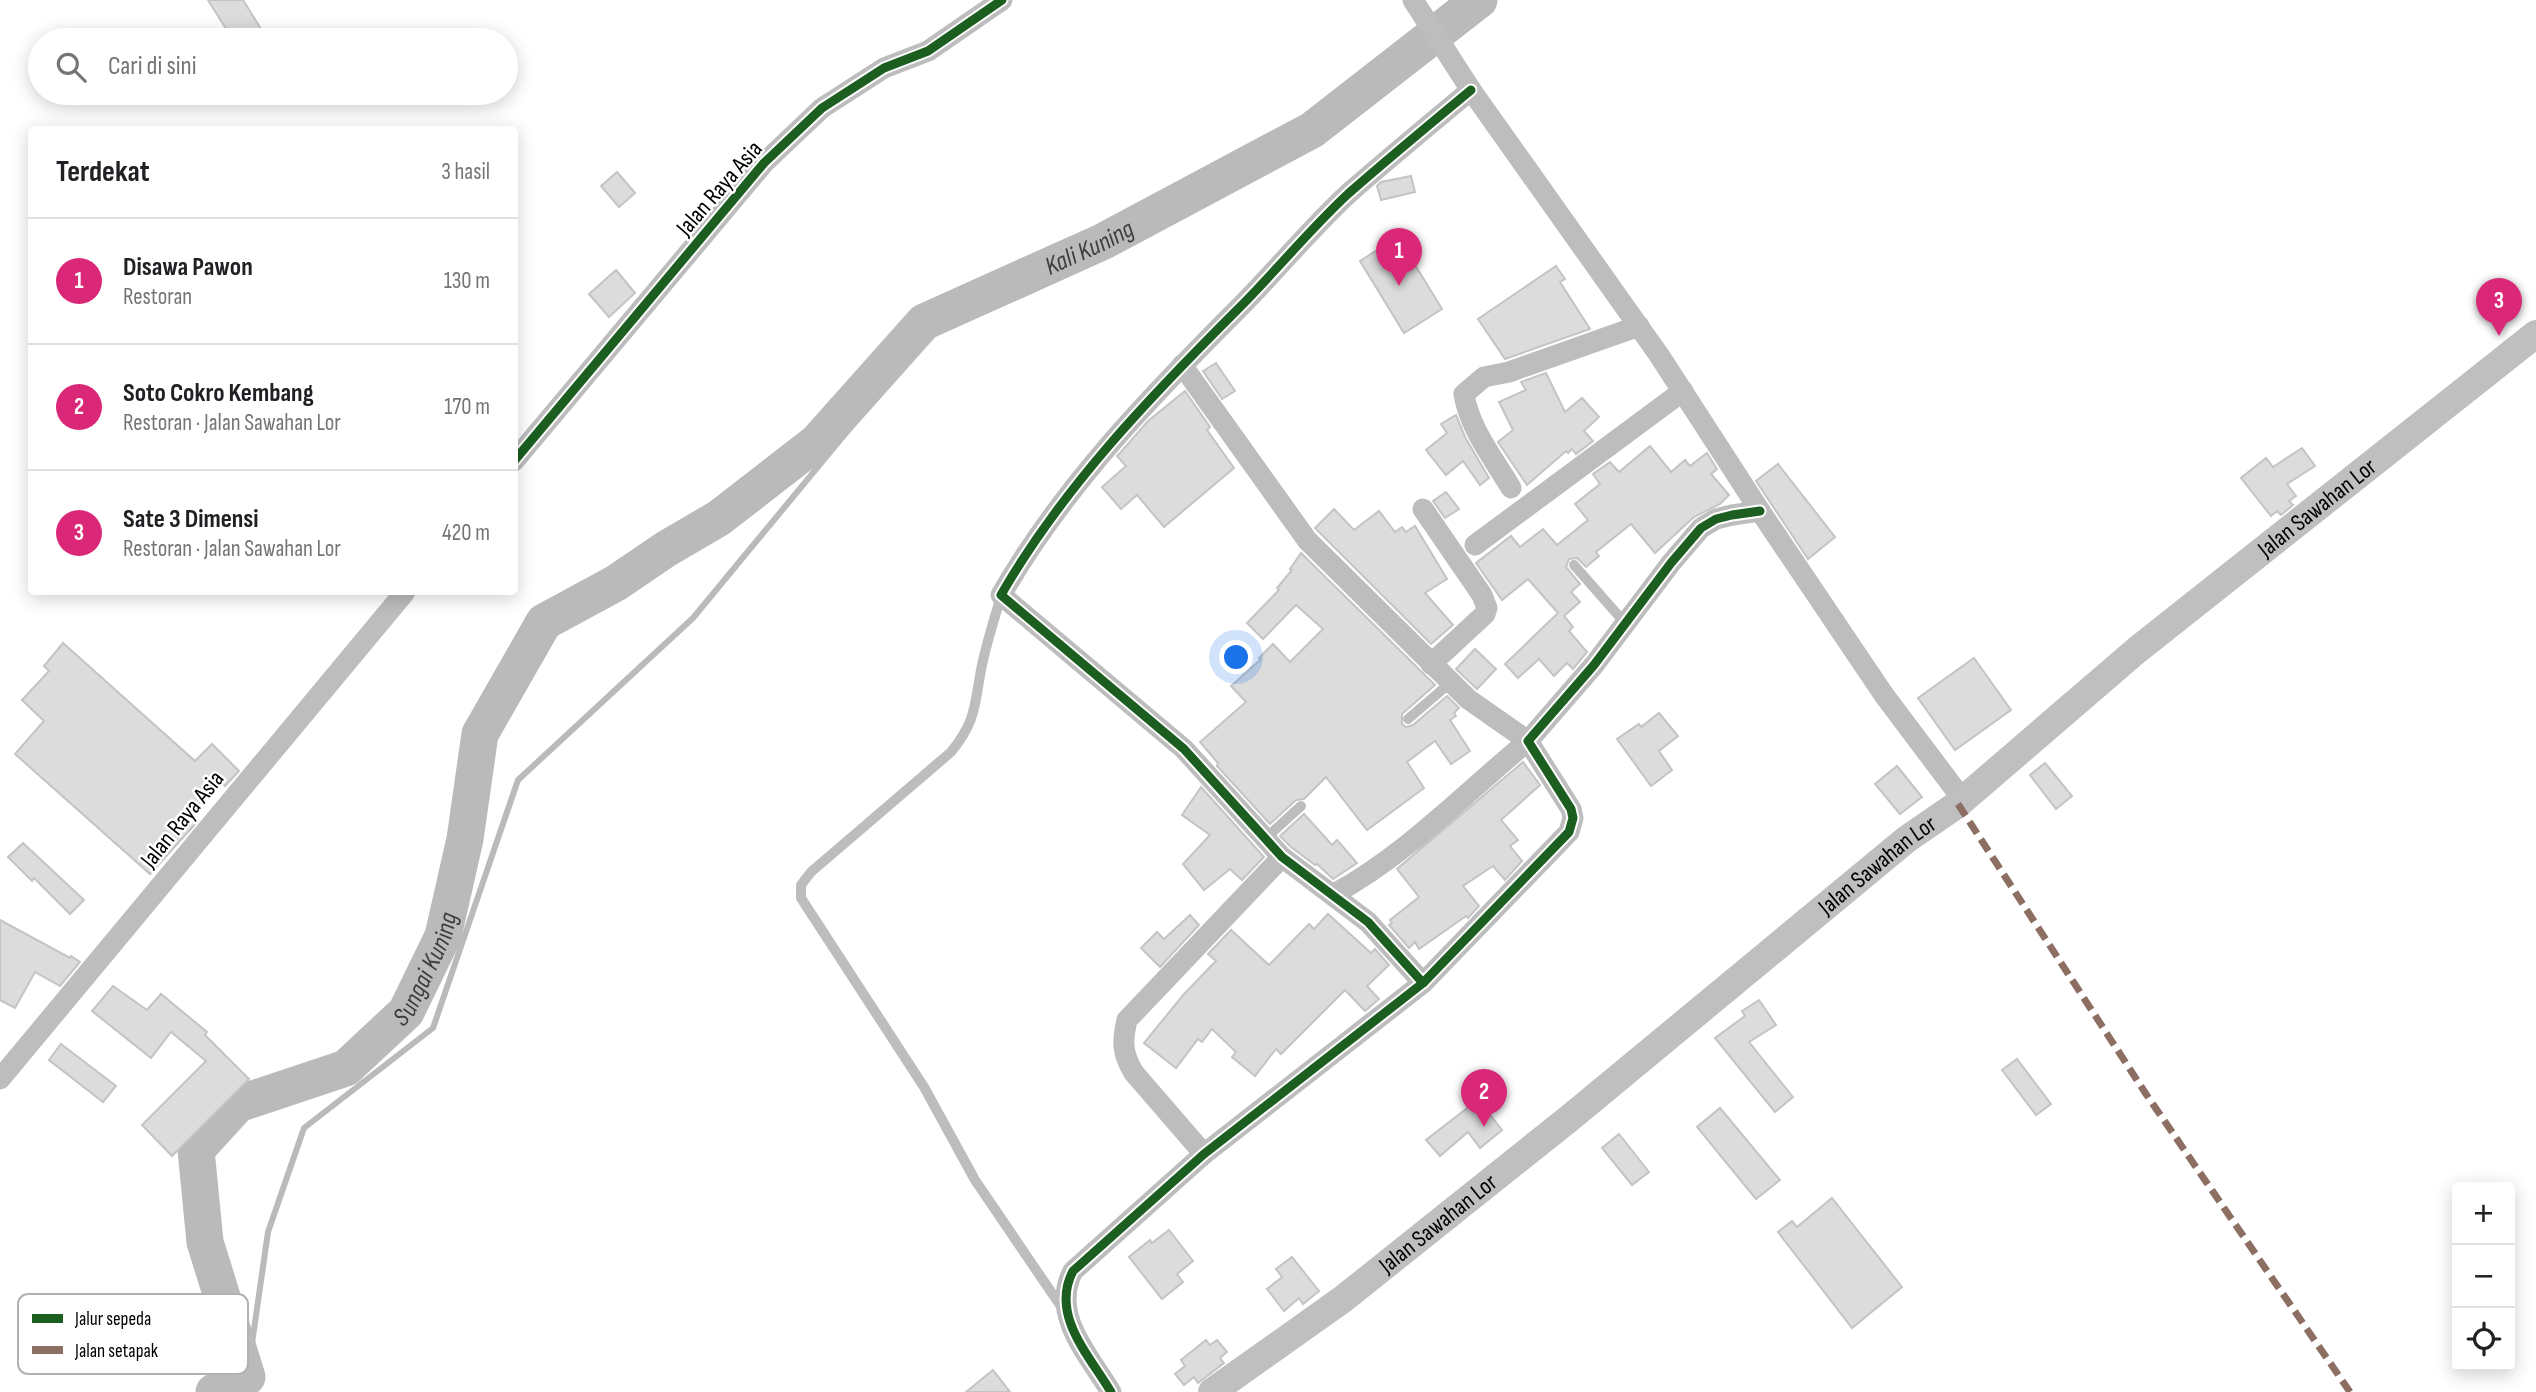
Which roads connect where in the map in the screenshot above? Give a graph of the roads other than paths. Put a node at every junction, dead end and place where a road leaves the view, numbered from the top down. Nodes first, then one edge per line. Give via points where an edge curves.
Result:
1 (1002, 0) edge
2 (1418, 7) edge
3 (1471, 90) junction
4 (1639, 327) junction
5 (2536, 334) edge
6 (1182, 365) junction
7 (1683, 391) junction
8 (518, 456) edge
9 (1511, 488) dead end
10 (1423, 509) dead end
11 (1760, 512) junction
12 (1475, 545) dead end
13 (1574, 565) dead end
14 (403, 595) edge
15 (1001, 595) junction
16 (1625, 624) junction
17 (1431, 664) junction
18 (1450, 683) junction
19 (1408, 719) dead end
20 (1528, 741) junction
21 (1963, 800) junction
22 (1301, 806) dead end
23 (1266, 838) junction
24 (1282, 857) junction
25 (1334, 894) junction
26 (1423, 983) junction
27 (0, 1079) edge
28 (1205, 1154) junction
29 (1066, 1314) junction
30 (1111, 1392) edge
31 (1212, 1392) edge

1 - 8 street, Jalan Raya Asia via 928,51 884,68 822,108 764,163
2 - 3 street
3 - 4 street
3 - 6 street via 1348,195
4 - 7 street
4 - 9 street via 1484,377 1464,394 1472,422
5 - 21 main road, Jalan Sawahan Lor via 2137,650
6 - 15 street via 1094,464
6 - 17 street via 1307,540
7 - 11 street
7 - 12 street
10 - 17 street via 1487,608
11 - 16 street via 1732,515 1701,528
11 - 21 street via 1884,695
13 - 16 lane
14 - 27 street, Jalan Raya Asia
15 - 23 street via 1185,749
15 - 29 lane via 966,734 811,872 801,886 801,898 924,1087 975,1180
16 - 20 street
17 - 18 street
18 - 19 lane
18 - 20 street
20 - 25 street via 1394,855
20 - 26 street via 1571,809 1569,832
21 - 31 main road, Jalan Sawahan Lor via 1907,839 1572,1117 1343,1299
22 - 23 lane
23 - 24 street
24 - 25 street
24 - 28 street via 1127,1020 1122,1040 1133,1073
25 - 26 street via 1368,922
26 - 28 street
28 - 29 street via 1073,1271 1065,1294
29 - 30 street

